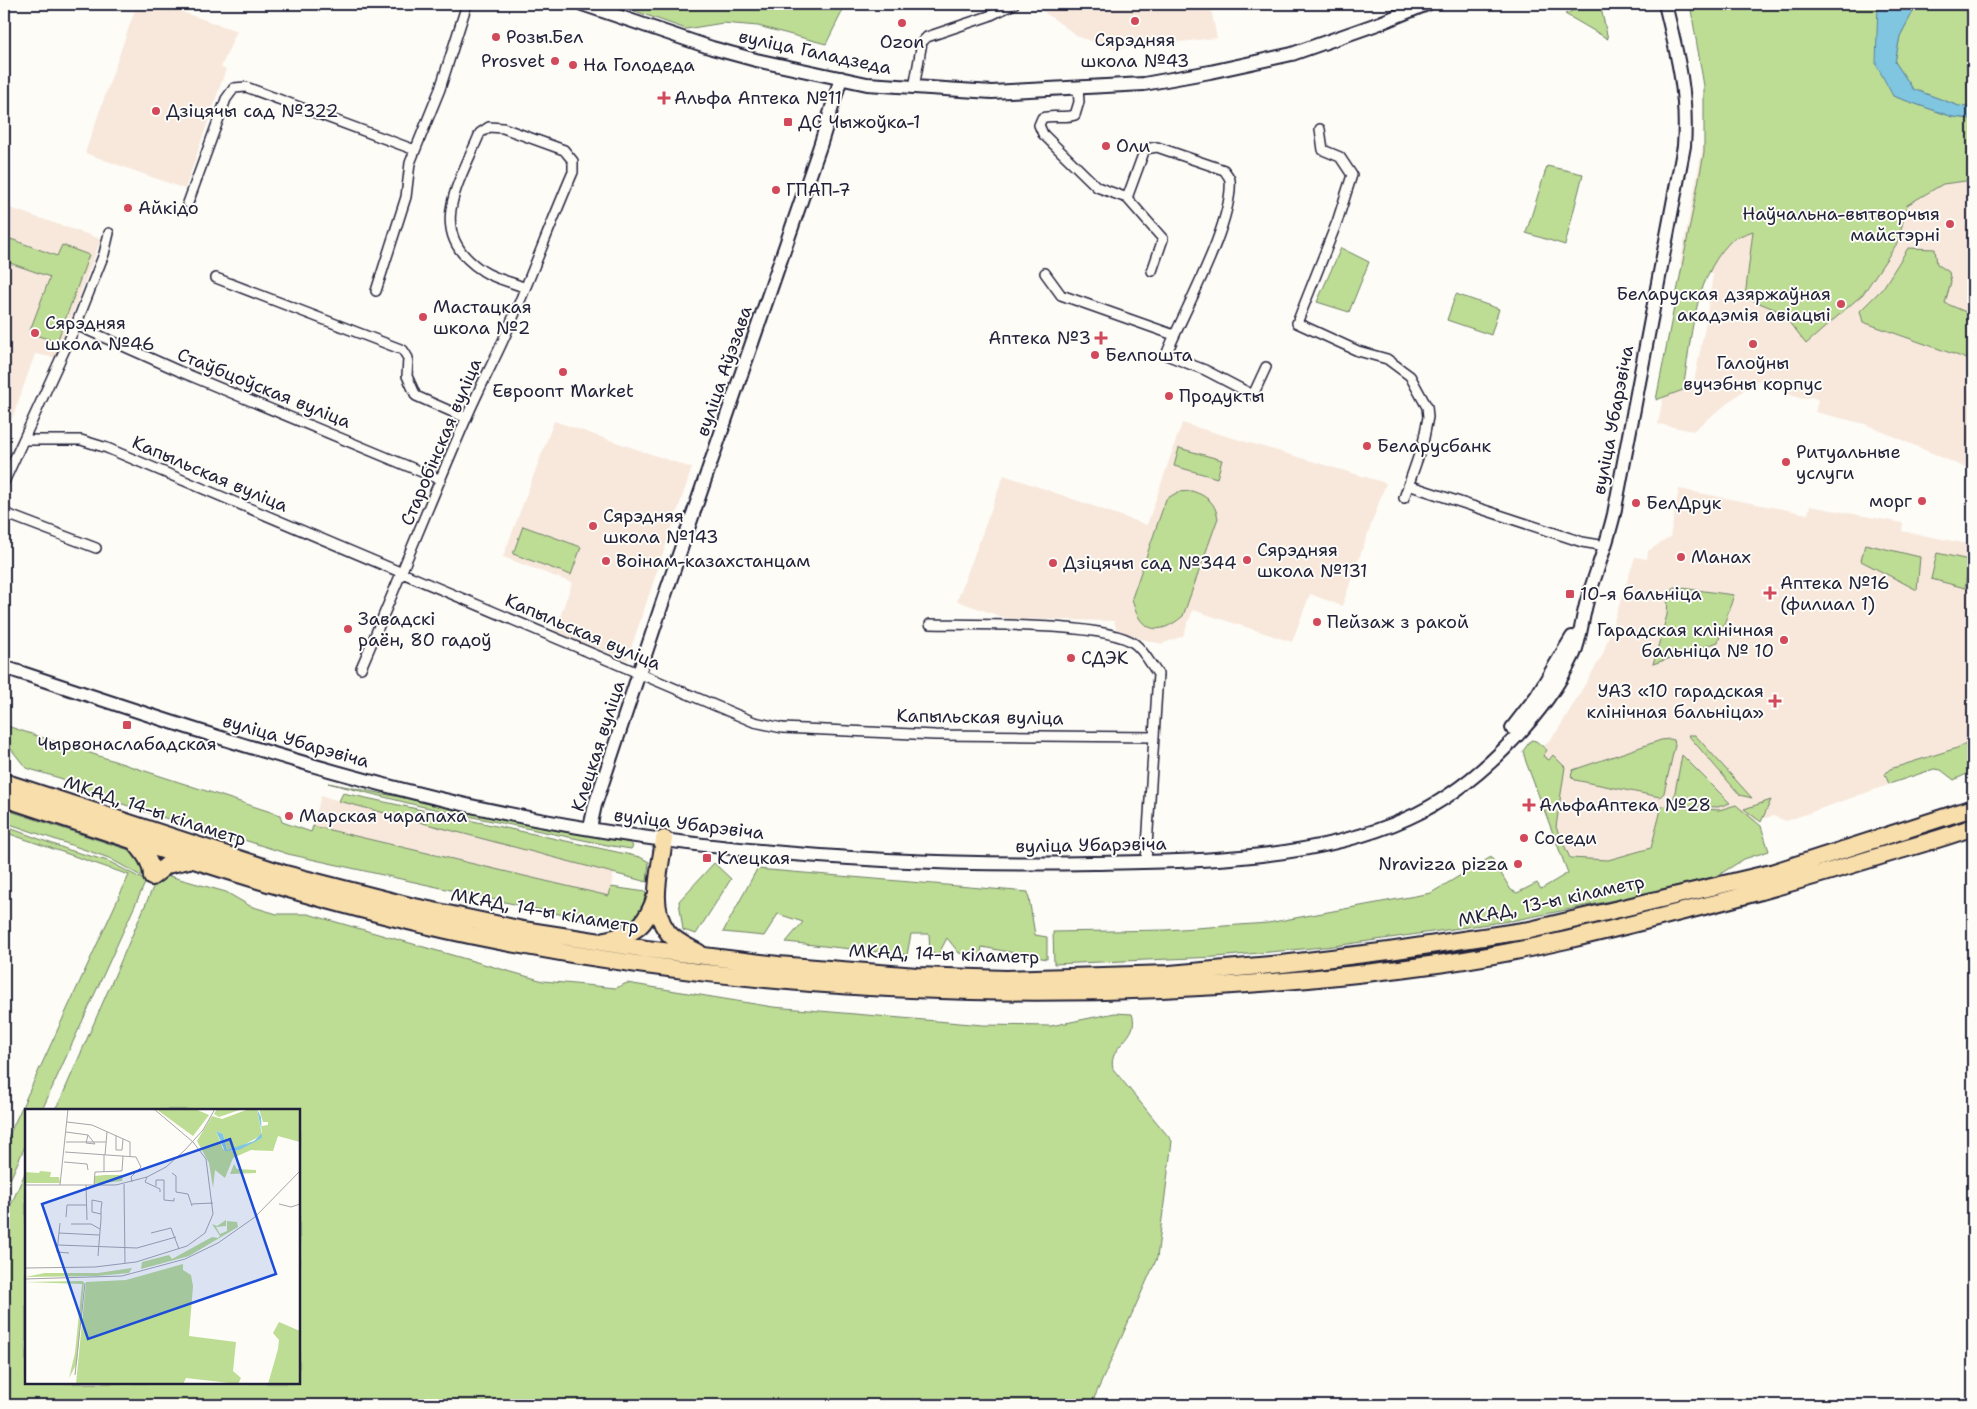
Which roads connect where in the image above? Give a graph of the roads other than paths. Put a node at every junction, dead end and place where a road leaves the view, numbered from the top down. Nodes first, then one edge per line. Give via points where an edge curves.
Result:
1 (467, 4) edge
2 (582, 4) edge
3 (1014, 4) edge
4 (1426, 4) edge
5 (1665, 4) edge
6 (841, 78) junction
7 (914, 88) junction
8 (1078, 88) junction
9 (1320, 129) dead end
10 (415, 150) junction
11 (1127, 198) junction
12 (188, 203) dead end
13 (109, 233) dead end
14 (1152, 271) dead end
15 (1045, 273) dead end
16 (216, 278) dead end
17 (525, 288) junction
18 (376, 291) dead end
19 (76, 325) junction
20 (1174, 335) junction
21 (1266, 367) dead end
22 (466, 418) junction
23 (24, 440) junction
24 (441, 480) junction
25 (4, 482) edge
26 (1408, 485) junction
27 (1404, 498) dead end
28 (4, 513) edge
29 (1606, 546) junction
30 (96, 548) dead end
31 (403, 572) junction
32 (930, 624) dead end
33 (4, 667) edge
34 (361, 668) dead end
35 (639, 674) junction
36 (1154, 737) junction
37 (4, 782) edge
38 (4, 798) edge
39 (1973, 808) edge
40 (1973, 827) edge
41 (590, 828) junction
42 (664, 839) junction
43 (134, 841) junction
44 (191, 859) junction
45 (1146, 862) junction
46 (657, 891) junction
47 (596, 941) junction
48 (705, 957) junction
49 (1096, 984) junction

1 - 10 street via 440,89
2 - 6 main road, вуліца Галадзеда via 712,48
3 - 7 street via 990,16 927,37 922,42
4 - 8 main road, вуліца Галадзеда via 1281,57 1144,84
5 - 29 main road, вуліца Убарэвіча via 1682,76 1684,146
6 - 7 main road, вуліца Галадзеда
6 - 35 main road, вуліца Аўэзава
7 - 8 main road, вуліца Галадзеда via 992,92
8 - 11 street via 1079,102 1075,115 1042,118 1039,124 1043,134 1097,187
9 - 26 street via 1323,150 1340,157 1352,175 1297,323 1358,351 1387,359 1410,376 1427,407 1428,417 1423,443
10 - 12 street via 246,87 234,88 226,99
10 - 18 street via 406,197
11 - 14 street via 1163,239
11 - 20 street via 1145,148 1157,146 1224,170 1230,178 1220,228 1206,267
13 - 19 street
15 - 20 street via 1061,295
16 - 22 street via 402,350 408,358 407,376 416,396
17 - 17 street, Старобінская вуліца via 484,272 460,254 451,232 453,195 480,132 489,127 503,128 564,150 573,161 572,172
17 - 22 street, Старобінская вуліца
19 - 23 street
19 - 24 street, Стаўбцоўская вуліца
20 - 21 street via 1166,355 1205,370 1253,395
22 - 24 street, Старобінская вуліца
23 - 25 street
23 - 31 street, Капыльская вуліца via 81,440 107,448
24 - 31 street, Старобінская вуліца
26 - 27 street
26 - 29 street via 1582,542
28 - 30 street
29 - 45 main road, вуліца Убарэвіча via 1586,605 1576,650 1549,694 1524,729 1489,764 1456,789 1409,818 1317,846 1243,858
31 - 34 street, Старобінская вуліца
31 - 35 street, Капыльская вуліца
32 - 36 street via 1077,629 1117,635 1135,644 1158,674
33 - 41 main road, вуліца Убарэвіча via 303,763 431,797
35 - 36 street, Капыльская вуліца via 745,719 782,728 935,735
35 - 41 main road, Клецкая вуліца
36 - 45 street
37 - 47 highway, МКАД, 14-ы кіламетр via 285,874 410,906 523,930
38 - 43 highway, МКАД, 14-ы кіламетр
39 - 49 highway, МКАД, 13-ы кіламетр via 1771,873 1530,930 1389,951
40 - 49 highway via 1759,893 1545,946 1447,963 1286,981
41 - 42 main road, вуліца Убарэвіча
42 - 45 main road, вуліца Убарэвіча via 758,851 906,861 1003,864
42 - 46 highway
43 - 44 highway, МКАД, 14-ы кіламетр
43 - 44 highway via 152,867 152,877 167,865
44 - 49 highway, МКАД, 14-ы кіламетр via 402,919 604,960 820,984 933,991
46 - 47 highway via 643,924 620,937
46 - 48 highway via 659,916 667,932
47 - 48 highway, МКАД, 14-ы кіламетр
48 - 49 highway, МКАД, 14-ы кіламетр via 917,976

